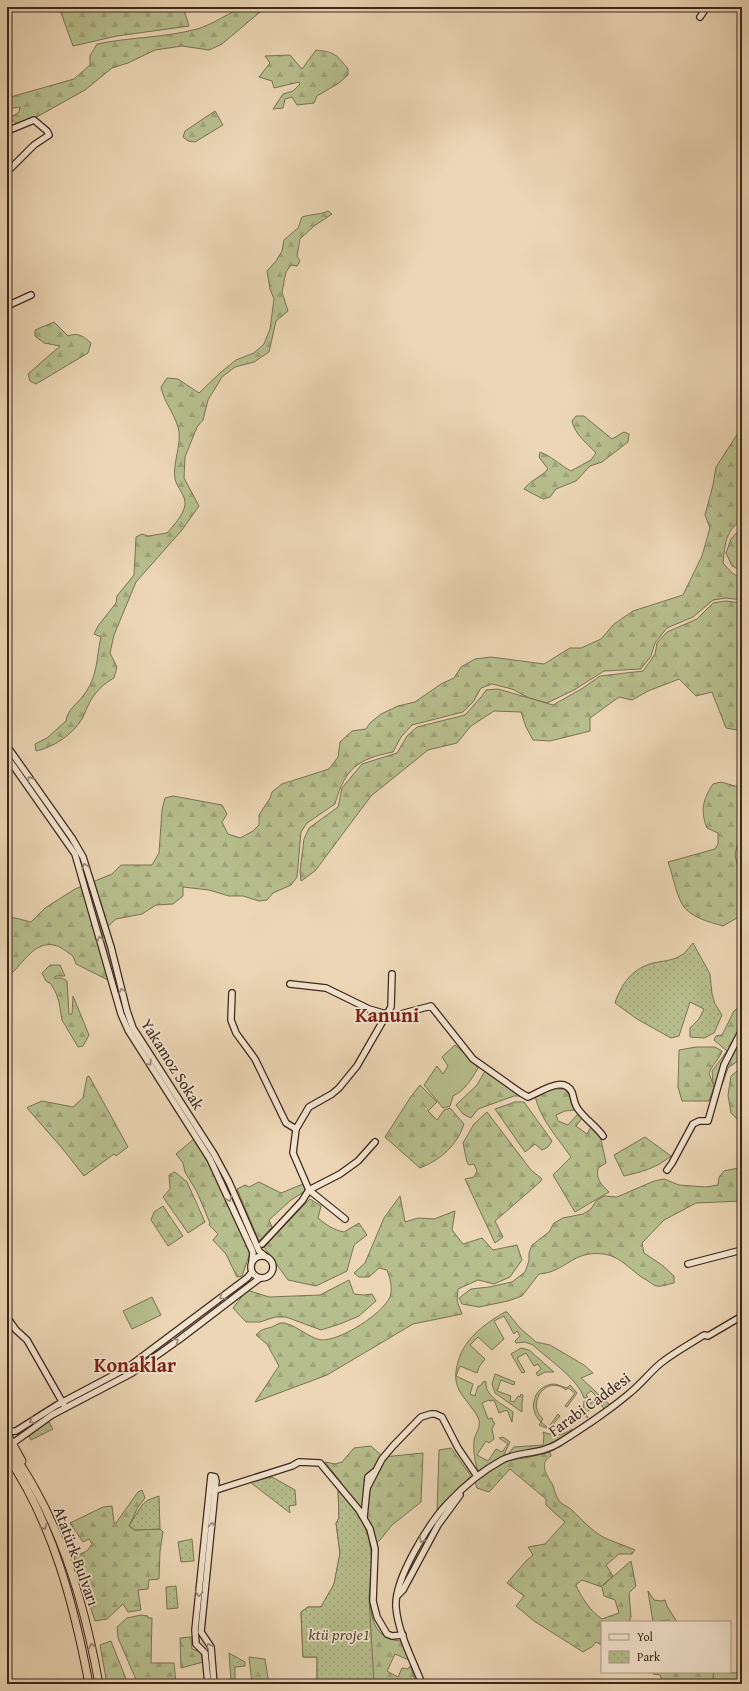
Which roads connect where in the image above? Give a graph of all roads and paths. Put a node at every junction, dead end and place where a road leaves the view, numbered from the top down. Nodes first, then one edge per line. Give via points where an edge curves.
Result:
1 (706, 7) edge
2 (700, 17) dead end
3 (7, 131) edge
4 (7, 172) edge
5 (32, 295) dead end
6 (7, 306) edge
7 (7, 746) edge
8 (7, 756) edge
9 (50, 812) junction
10 (392, 974) dead end
11 (290, 984) dead end
12 (232, 993) dead end
13 (388, 1015) junction
14 (131, 1029) junction
15 (742, 1030) edge
16 (296, 1129) junction
17 (603, 1136) dead end
18 (375, 1142) dead end
19 (667, 1170) dead end
20 (309, 1190) junction
21 (345, 1220) dead end
22 (262, 1244) dead end
23 (742, 1250) edge
24 (265, 1256) junction
25 (252, 1261) junction
26 (688, 1264) dead end
27 (252, 1272) junction
28 (260, 1278) junction
29 (742, 1316) edge
30 (7, 1317) edge
31 (64, 1405) junction
32 (7, 1433) edge
33 (10, 1444) edge
34 (7, 1456) edge
35 (7, 1461) edge
36 (477, 1476) junction
37 (212, 1491) junction
38 (37, 1511) junction
39 (364, 1517) junction
40 (403, 1635) junction
41 (202, 1636) junction
42 (196, 1637) junction
43 (89, 1684) edge
44 (99, 1684) edge
45 (208, 1684) edge
46 (214, 1684) edge
47 (422, 1684) edge

1 - 2 street
3 - 4 street via 34,120 49,135 34,145
5 - 6 street
9 -> 7 street
8 - 9 street
14 -> 9 street, Yakamoz Sokak via 121,1014 75,854
10 - 13 street via 392,1003
11 - 13 street via 326,988 363,1007
12 - 16 street via 231,1020 236,1033 255,1059 286,1124
13 - 16 street via 380,1024 352,1073 332,1094 309,1107
13 - 17 street via 398,1015 431,1006 473,1059 521,1093 528,1097 556,1084 566,1085 572,1093 575,1106
14 - 24 street, Yakamoz Sokak via 214,1154 259,1250
14 -> 25 street, Yakamoz Sokak via 210,1159 252,1250
15 - 19 street via 724,1065 708,1121 693,1124
16 - 20 street via 294,1153
18 - 20 street via 358,1161 340,1174
20 - 21 street
20 - 22 street
23 - 26 street
24 - 25 street
24 - 28 street via 271,1261 273,1268 267,1277
25 - 27 street
27 - 28 street
27 -> 31 street via 248,1278 127,1368
31 -> 28 street via 135,1371
29 - 36 street, Farabi Caddesi via 708,1336 704,1335 668,1358 632,1392 559,1444 544,1451 508,1457
30 - 31 street via 27,1340
31 -> 32 street via 16,1431
31 - 33 street
32 - 33 highway, Atatürk Bulvarı
44 -> 33 highway, Atatürk Bulvarı via 91,1640 77,1589 53,1525
34 - 38 highway, Atatürk Bulvarı via 25,1484
35 - 38 highway
36 - 39 street via 458,1448 442,1417 435,1414 425,1415 414,1423 393,1446 375,1472 368,1477
36 - 40 street, Farabi Caddesi via 440,1513 413,1554 403,1577 396,1605
37 - 39 street via 299,1462 320,1463
41 -> 37 street
37 -> 42 street
38 -> 43 highway, Atatürk Bulvarı via 63,1575
39 - 40 street via 375,1549 373,1601 377,1617 387,1634
40 - 47 street, Farabi Caddesi
41 - 42 street
46 -> 41 street via 211,1647
42 - 45 street via 198,1647 205,1653

